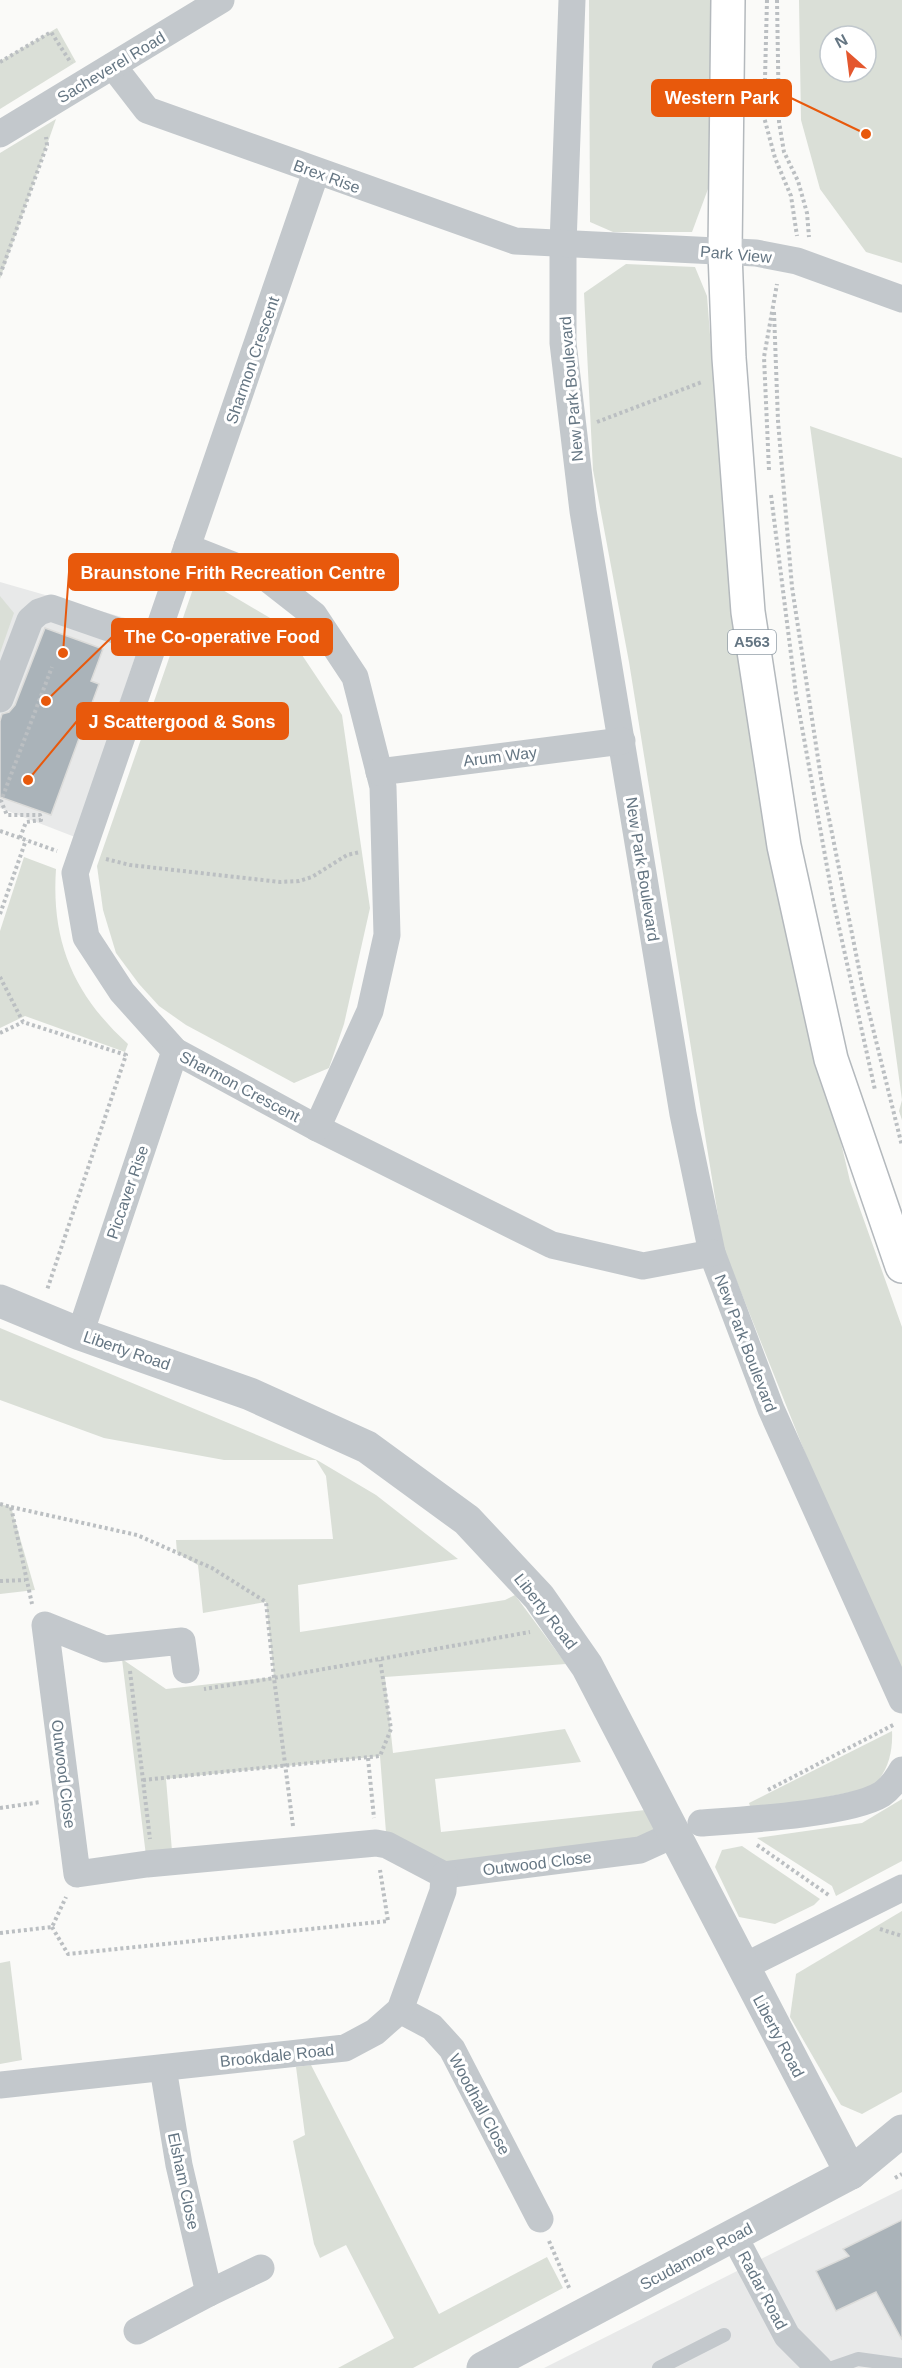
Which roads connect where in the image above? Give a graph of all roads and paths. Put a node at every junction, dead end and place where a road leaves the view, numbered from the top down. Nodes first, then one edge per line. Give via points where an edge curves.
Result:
1 (221, 0) edge
2 (572, 0) edge
3 (728, 0) edge
4 (767, 0) edge
5 (777, 0) edge
6 (0, 62) edge
7 (113, 66) junction
8 (84, 84) junction
9 (42, 109) junction
10 (0, 134) edge
11 (316, 172) junction
12 (563, 244) junction
13 (725, 252) junction
14 (803, 264) junction
15 (0, 275) edge
16 (902, 299) edge
17 (774, 305) junction
18 (764, 357) junction
19 (729, 358) junction
20 (574, 431) junction
21 (770, 475) dead end
22 (770, 486) dead end
23 (188, 547) junction
24 (155, 644) junction
25 (52, 667) dead end
26 (0, 699) edge
27 (622, 741) junction
28 (379, 771) junction
29 (0, 831) edge
30 (20, 838) junction
31 (26, 840) junction
32 (383, 849) junction
33 (81, 856) junction
34 (0, 914) edge
35 (0, 977) edge
36 (23, 1022) junction
37 (0, 1033) edge
38 (175, 1051) junction
39 (876, 1092) dead end
40 (317, 1128) junction
41 (902, 1146) edge
42 (712, 1253) junction
43 (902, 1266) edge
44 (0, 1301) edge
45 (37, 1316) junction
46 (80, 1334) junction
47 (0, 1504) edge
48 (11, 1507) junction
49 (25, 1580) junction
50 (0, 1581) edge
51 (555, 1619) junction
52 (45, 1625) junction
53 (131, 1646) junction
54 (380, 1660) junction
55 (186, 1670) joint
56 (274, 1678) junction
57 (902, 1700) edge
58 (902, 1720) edge
59 (369, 1758) junction
60 (285, 1766) junction
61 (902, 1770) edge
62 (143, 1780) junction
63 (762, 1793) dead end
64 (67, 1798) junction
65 (0, 1808) edge
66 (688, 1829) junction
67 (748, 1839) dead end
68 (376, 1843) junction
69 (296, 1850) junction
70 (153, 1864) junction
71 (77, 1874) junction
72 (444, 1875) junction
73 (902, 1888) edge
74 (843, 1917) junction
75 (52, 1927) junction
76 (0, 1933) edge
77 (743, 1967) junction
78 (400, 2010) junction
79 (163, 2068) junction
80 (0, 2085) edge
81 (902, 2131) edge
82 (851, 2173) junction
83 (540, 2218) joint
84 (735, 2236) junction
85 (261, 2268) dead end
86 (209, 2293) junction
87 (581, 2317) junction
88 (137, 2331) dead end
89 (724, 2335) dead end
90 (500, 2364) edge
91 (902, 2365) edge
92 (659, 2368) edge
93 (819, 2368) edge
94 (832, 2368) edge

1 - 7 street, Sacheverel Road
2 - 12 street, New Park Boulevard
3 - 13 highway, A563
4 - 14 path via 764,117 774,158 793,205
5 - 14 path via 779,122 784,152 807,213
6 - 8 path via 51,32
7 - 8 street, Sacheverel Road
7 - 11 street, Brex Rise via 147,110
8 - 9 street, Sacheverel Road
9 - 10 street, Sacheverel Road
9 - 15 path via 47,145
11 - 12 street, Brex Rise via 515,241
11 - 23 street, Sharmon Crescent
12 - 13 street, Park View
12 - 20 street, New Park Boulevard via 563,343
13 - 14 street, Park View via 756,253
13 - 19 highway, A563
14 - 16 street, Park View
14 - 17 path via 776,285
17 - 18 path
17 - 41 path via 778,421 792,588 819,766 862,984
18 - 19 path
18 - 21 path
19 - 20 path via 702,362 704,382
19 - 43 highway, A563 via 748,612 784,846 831,1059
20 - 27 street, New Park Boulevard via 583,511
22 - 39 path via 796,694 833,900
23 - 24 street, Sharmon Crescent
23 - 28 street, Sharmon Crescent via 268,579 314,615 355,677
24 - 26 street via 51,608 44,609 30,620
24 - 33 street, Sharmon Crescent
25 - 30 path via 1,801 7,815 40,815 41,820 26,822
27 - 28 street, Arum Way
27 - 42 street, New Park Boulevard via 683,1114
28 - 32 street, Sharmon Crescent via 383,787
29 - 30 path
30 - 31 path
31 - 33 path
31 - 34 path
32 - 33 path via 347,855 312,877 280,882
32 - 40 street, Sharmon Crescent via 387,935 370,1011
33 - 38 street, Sharmon Crescent via 75,873 86,937 122,992
35 - 36 path
36 - 37 path
36 - 45 path via 126,1055
38 - 40 street, Sharmon Crescent
38 - 46 street, Piccaver Rise
40 - 42 street, Sharmon Crescent via 552,1245 643,1266
42 - 57 street, New Park Boulevard via 771,1409
44 - 45 street, Liberty Road
45 - 46 street, Liberty Road
46 - 51 street, Liberty Road via 250,1394 367,1447 467,1520
47 - 48 path
48 - 49 path
48 - 56 path via 137,1535 212,1568 266,1602
49 - 50 path
49 - 52 path via 33,1608
51 - 54 path via 523,1635
51 - 66 street, Liberty Road
52 - 53 street via 105,1648
52 - 64 street, Outwood Close
53 - 55 street via 182,1641
53 - 62 path via 130,1672
54 - 56 path
54 - 59 path via 391,1729 380,1756
55 - 56 path via 186,1692
56 - 60 path
58 - 63 path
59 - 60 path
59 - 68 path
60 - 62 path
60 - 69 path
61 - 66 street via 882,1794 853,1806
62 - 70 path
64 - 65 path
64 - 71 street, Outwood Close
66 - 72 street, Outwood Close via 640,1850
66 - 77 street, Liberty Road
67 - 74 path via 828,1892
68 - 69 street
68 - 72 street
68 - 75 path via 388,1921 68,1954
69 - 70 street
70 - 71 street
71 - 75 path
72 - 78 street, Brookdale Road via 443,1891
73 - 74 street
74 - 77 street
75 - 76 path
77 - 82 street, Liberty Road
78 - 79 street, Brookdale Road via 375,2032 345,2048
78 - 83 street, Woodhall Close via 432,2027 452,2049
79 - 80 street, Brookdale Road
79 - 86 street, Elsham Close via 179,2165
81 - 82 street, Scudamore Road
82 - 84 street, Scudamore Road
83 - 87 path
84 - 87 street, Scudamore Road
84 - 93 street, Radar Road via 787,2336
85 - 86 street
86 - 88 street
87 - 90 street, Scudamore Road
89 - 92 lane
91 - 94 lane via 858,2359

